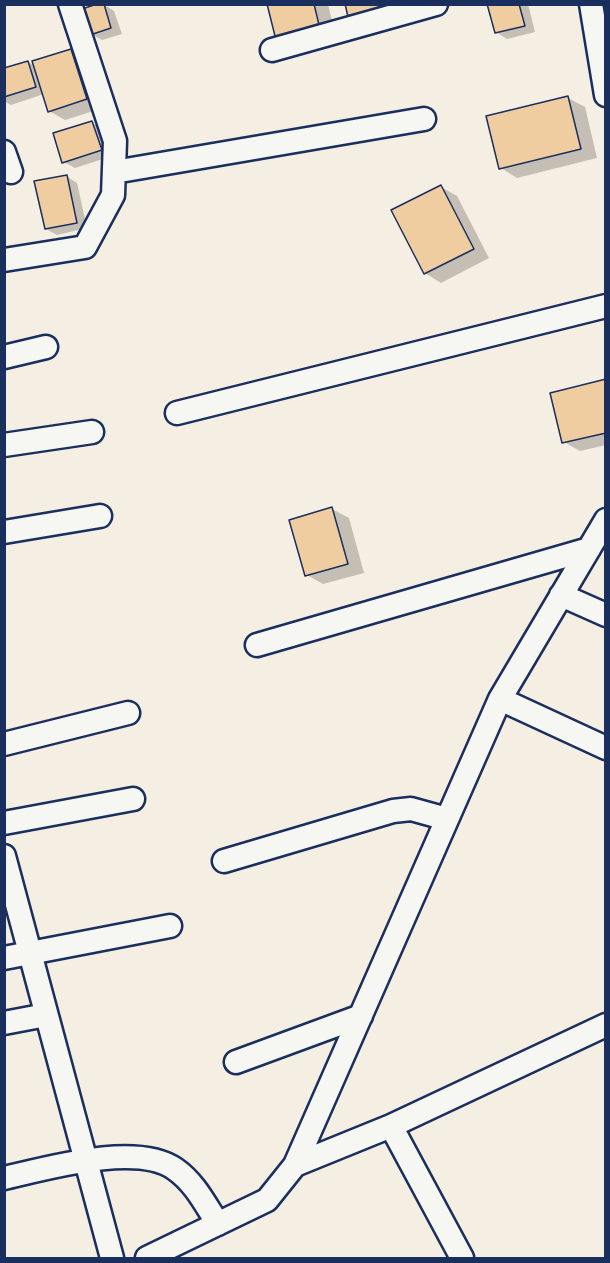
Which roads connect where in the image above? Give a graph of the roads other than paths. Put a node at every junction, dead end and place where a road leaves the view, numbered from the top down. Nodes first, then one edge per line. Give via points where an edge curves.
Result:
1 (70, 4) edge
2 (436, 4) edge
3 (591, 4) edge
4 (272, 50) dead end
5 (606, 95) edge
6 (424, 118) dead end
7 (114, 172) junction
8 (4, 261) edge
9 (606, 306) edge
10 (46, 347) dead end
11 (4, 357) edge
12 (177, 413) dead end
13 (92, 432) dead end
14 (4, 446) edge
15 (100, 516) dead end
16 (606, 520) edge
17 (4, 532) edge
18 (589, 549) junction
19 (561, 595) junction
20 (606, 615) edge
21 (257, 645) dead end
22 (500, 699) junction
23 (128, 713) dead end
24 (4, 744) edge
25 (606, 748) edge
26 (133, 799) dead end
27 (447, 819) junction
28 (4, 823) edge
29 (4, 856) edge
30 (224, 861) dead end
31 (170, 926) dead end
32 (29, 953) junction
33 (4, 958) edge
34 (46, 1015) junction
35 (361, 1016) junction
36 (4, 1023) edge
37 (606, 1025) edge
38 (236, 1062) dead end
39 (391, 1126) junction
40 (85, 1160) junction
41 (295, 1165) junction
42 (4, 1179) edge
43 (218, 1224) junction
44 (112, 1258) edge
45 (147, 1258) edge
46 (462, 1258) edge

1 - 7 street via 115,141
2 - 4 street
3 - 5 street
6 - 7 street
7 - 8 street via 113,195 85,247
9 - 12 street
10 - 11 street
13 - 14 street
15 - 17 street
16 - 18 street
18 - 19 street
18 - 21 street
19 - 20 street
19 - 22 street
22 - 25 street
22 - 27 street
23 - 24 street
26 - 28 street
27 - 30 street via 411,809 393,811
27 - 35 street
29 - 32 street
31 - 32 street
32 - 33 street
32 - 34 street
34 - 36 street
34 - 40 street
35 - 38 street
35 - 41 street
37 - 39 street
39 - 41 street
39 - 46 street
40 - 42 street
40 - 43 street via 154,1158 175,1169 196,1189
40 - 44 street
41 - 43 street via 267,1200
43 - 45 street

